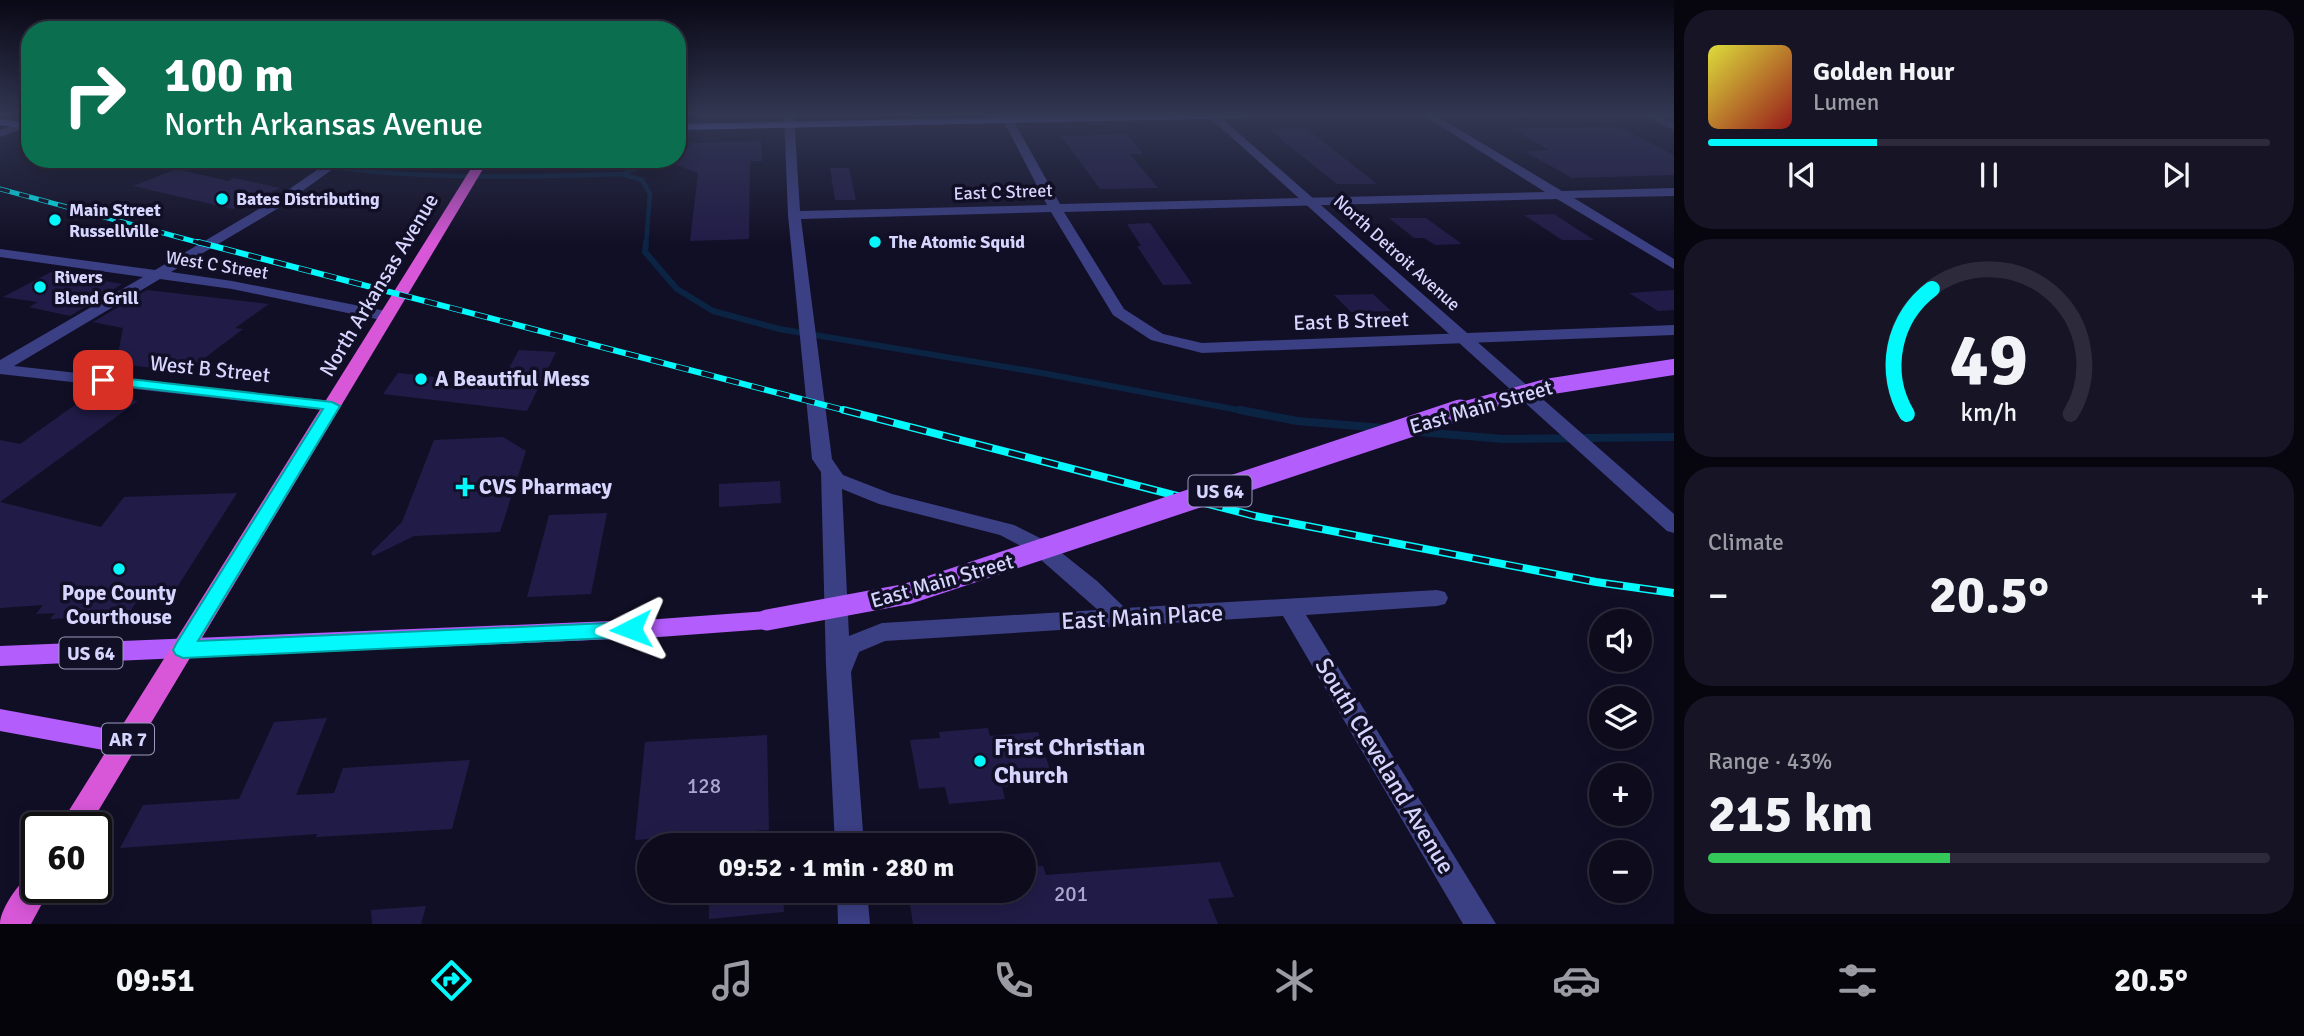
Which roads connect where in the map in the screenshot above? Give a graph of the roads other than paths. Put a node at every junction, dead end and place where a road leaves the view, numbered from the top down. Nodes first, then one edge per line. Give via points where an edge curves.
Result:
1 (791, 158) edge
2 (1029, 158) edge
3 (1262, 158) edge
4 (1499, 158) edge
5 (328, 168) edge
6 (476, 170) edge
7 (1674, 192) edge
8 (1560, 195) junction
9 (1312, 202) junction
10 (1056, 208) junction
11 (794, 215) junction
12 (0, 253) edge
13 (1674, 265) edge
14 (154, 275) junction
15 (386, 316) junction
16 (1674, 330) edge
17 (1462, 337) junction
18 (1674, 367) edge
19 (0, 368) edge
20 (332, 406) junction
21 (831, 471) junction
22 (1674, 526) edge
23 (1437, 598) dead end
24 (1290, 608) junction
25 (1120, 618) junction
26 (183, 650) junction
27 (0, 656) edge
28 (839, 672) junction
29 (0, 720) edge
30 (125, 743) junction
31 (82, 812) edge
32 (848, 833) edge
33 (26, 903) edge
34 (853, 903) edge
35 (13, 924) edge
36 (854, 924) edge
37 (1480, 924) edge

1 - 11 street
2 - 10 street, East B Street
3 - 9 street, North Detroit Avenue
4 - 8 street
5 - 14 street via 273,206
6 - 15 highway, North Arkansas Avenue / AR 7
7 - 8 street, East C Street
8 - 9 street, East C Street
8 - 13 street
9 - 10 street, East C Street
9 - 17 street, North Detroit Avenue
10 - 11 street, East C Street
10 - 17 street, East B Street via 1118,312 1157,337 1202,348
11 - 21 street via 821,459
12 - 14 street, West C Street
14 - 15 street, West C Street via 232,285
14 - 19 street
15 - 20 highway, North Arkansas Avenue / AR 7
16 - 17 street, East B Street
17 - 22 street, North Detroit Avenue
18 - 26 main road, East Main Street / US 64, bridge via 1568,383 1485,402 907,594 835,609 767,620 659,628
19 - 20 street, West B Street
20 - 26 highway, North Arkansas Avenue / AR 7
21 - 25 street via 836,479 886,499 1007,530 1040,547
21 - 28 street
23 - 24 street, East Main Place
24 - 25 street, East Main Place
24 - 37 street, South Cleveland Avenue
25 - 28 street, East Main Place via 883,632 850,646
26 - 27 main road, US 64
26 - 30 highway, AR 7
28 - 32 street
29 - 30 main road
30 - 31 highway, AR 7
33 - 35 highway
34 - 36 street

